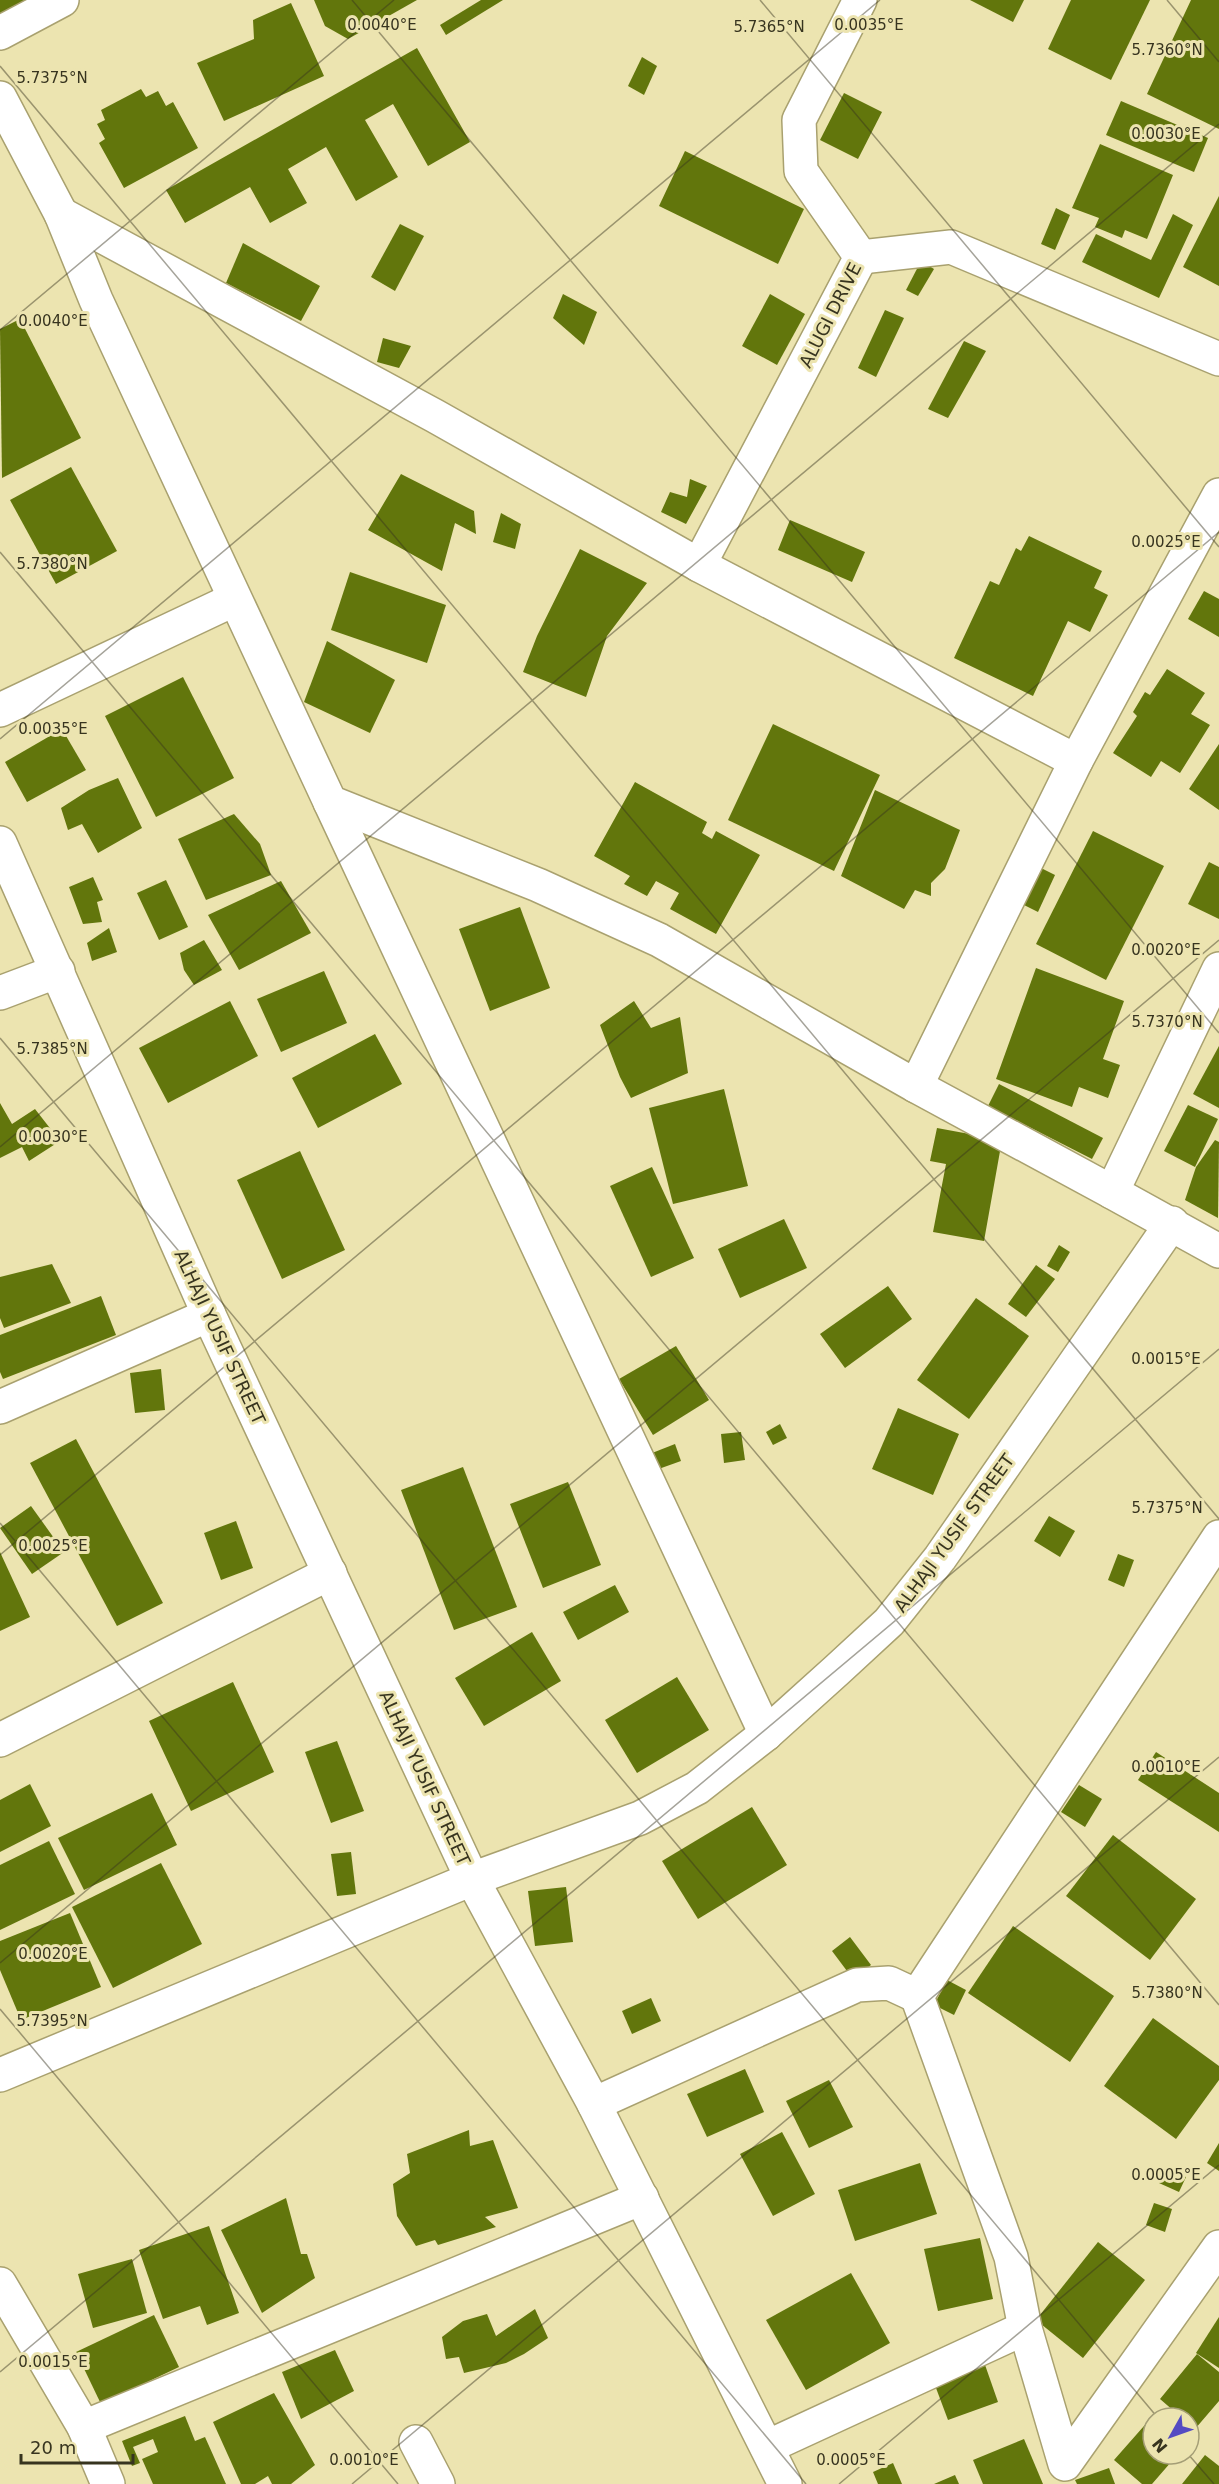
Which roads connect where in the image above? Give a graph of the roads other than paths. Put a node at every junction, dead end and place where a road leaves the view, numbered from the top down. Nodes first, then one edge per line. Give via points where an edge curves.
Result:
1 (62, 0) edge
2 (860, 0) edge
3 (0, 33) edge
4 (0, 98) edge
5 (61, 214) junction
6 (861, 257) junction
7 (1219, 359) edge
8 (1219, 495) edge
9 (699, 565) junction
10 (233, 600) junction
11 (0, 710) edge
12 (1076, 761) junction
13 (330, 802) junction
14 (0, 843) edge
15 (1219, 969) edge
16 (58, 971) junction
17 (0, 993) edge
18 (916, 1086) junction
19 (1112, 1192) junction
20 (1172, 1224) junction
21 (1219, 1251) edge
22 (209, 1315) junction
23 (0, 1407) edge
24 (1219, 1538) edge
25 (330, 1573) junction
26 (766, 1734) junction
27 (0, 1740) edge
28 (472, 1880) junction
29 (917, 1996) junction
30 (0, 2075) edge
31 (594, 2104) junction
32 (642, 2198) junction
33 (1219, 2247) edge
34 (0, 2284) edge
35 (1025, 2328) junction
36 (84, 2427) junction
37 (416, 2442) dead end
38 (767, 2447) junction
39 (1068, 2474) edge
40 (108, 2484) edge
41 (438, 2484) edge
42 (785, 2484) edge

1 - 3 street
2 - 6 street, ALUGI DRIVE via 799,120 801,171
4 - 5 street
5 - 9 street via 435,416
5 - 10 street via 96,300
6 - 7 street via 951,247
6 - 9 street, ALUGI DRIVE
8 - 12 street
9 - 12 street
10 - 11 street
10 - 13 street
12 - 18 street
13 - 18 street via 538,885 659,940
13 - 26 street
14 - 16 street, ALHAJI YUSIF STREET
15 - 19 street
16 - 17 street
16 - 22 street, ALHAJI YUSIF STREET
18 - 19 street
19 - 20 street
20 - 21 street
20 - 26 street, ALHAJI YUSIF STREET via 940,1558 889,1622
22 - 23 street
22 - 25 street, ALHAJI YUSIF STREET
24 - 29 street
25 - 27 street
25 - 28 street, ALHAJI YUSIF STREET
26 - 28 street, ALHAJI YUSIF STREET via 697,1788 640,1818
28 - 30 street
28 - 31 street
29 - 31 street via 889,1983 857,1984
29 - 35 street via 1011,2257
31 - 32 street
32 - 36 street
32 - 38 street
33 - 39 street
34 - 36 street
35 - 38 street
35 - 39 street
36 - 40 street
37 - 41 street
38 - 42 street

